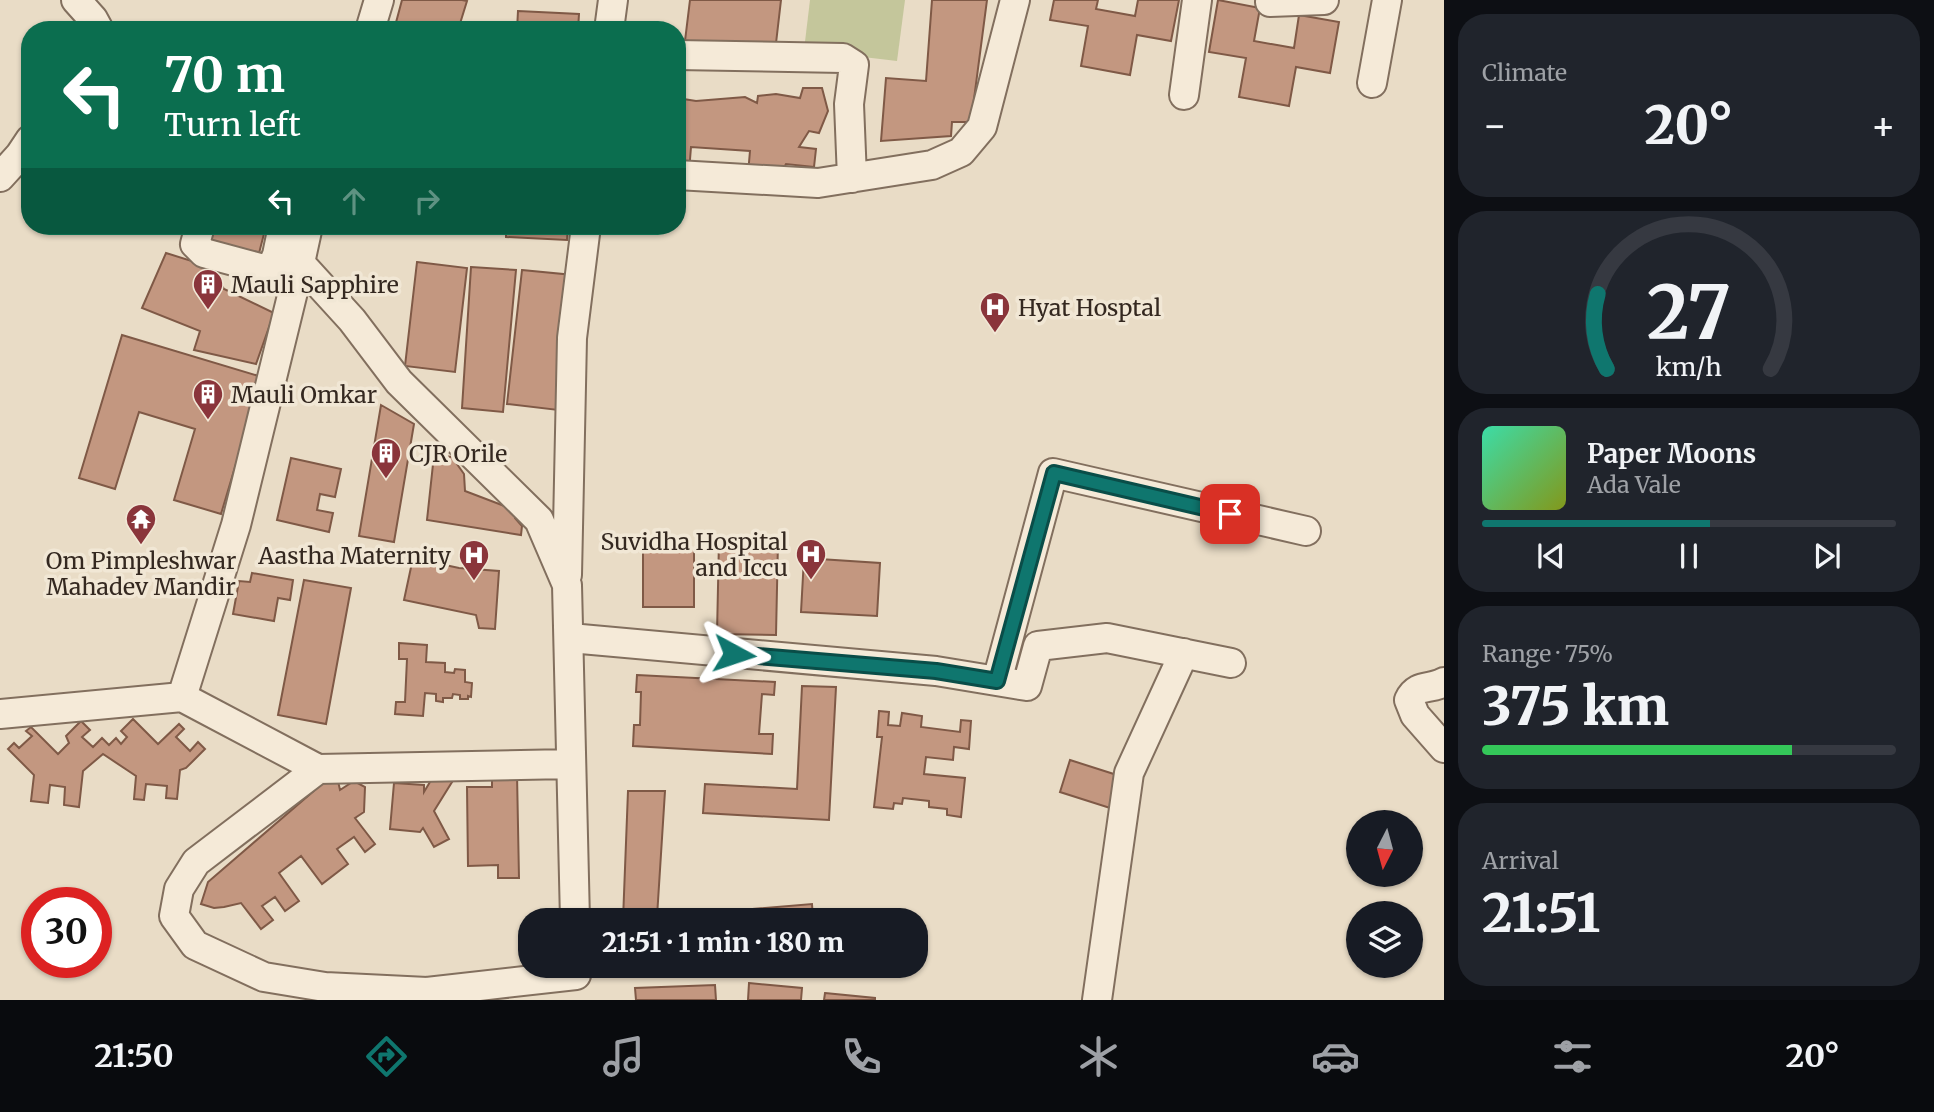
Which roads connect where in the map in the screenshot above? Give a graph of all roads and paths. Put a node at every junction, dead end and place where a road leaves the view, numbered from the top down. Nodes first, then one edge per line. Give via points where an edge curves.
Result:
1 (76, 0) edge
2 (379, 0) edge
3 (1015, 0) edge
4 (1197, 0) edge
5 (1324, 0) edge
6 (1387, 0) edge
7 (1270, 2) dead end
8 (94, 21) edge
9 (373, 21) edge
10 (686, 55) edge
11 (1371, 83) dead end
12 (1185, 96) dead end
13 (21, 151) edge
14 (686, 176) edge
15 (0, 177) edge
16 (852, 178) junction
17 (198, 235) edge
18 (281, 235) edge
19 (304, 235) edge
20 (585, 235) edge
21 (289, 271) junction
22 (1306, 531) dead end
23 (567, 585) junction
24 (570, 638) junction
25 (1184, 653) junction
26 (1231, 663) dead end
27 (997, 681) junction
28 (1444, 682) edge
29 (182, 697) junction
30 (0, 714) edge
31 (1444, 748) edge
32 (570, 764) junction
33 (318, 769) junction
34 (575, 908) edge
35 (577, 980) edge
36 (1097, 1000) edge

1 - 8 street
2 - 9 street
3 - 16 street via 982,127 961,152 932,165
4 - 12 street
5 - 7 street
6 - 11 street
10 - 16 street via 843,58 854,65 849,104
13 - 15 street
14 - 16 street via 818,183
17 - 21 street via 195,244 204,253
18 - 21 street via 277,255
19 - 21 street
20 - 23 street via 572,338
21 - 23 street via 352,320 399,382 539,520
21 - 29 street via 236,525
22 - 27 street via 1054,473
23 - 24 street
24 - 27 street via 936,671
24 - 32 street
25 - 26 street
25 - 27 street via 1107,638 1038,646 1027,686
25 - 36 street via 1129,773
28 - 31 street via 1423,686 1409,700 1415,715
29 - 30 street
29 - 33 street
32 - 33 street
32 - 34 street
33 - 35 street via 196,862 179,889 174,916 195,945 264,977 325,987 427,992

